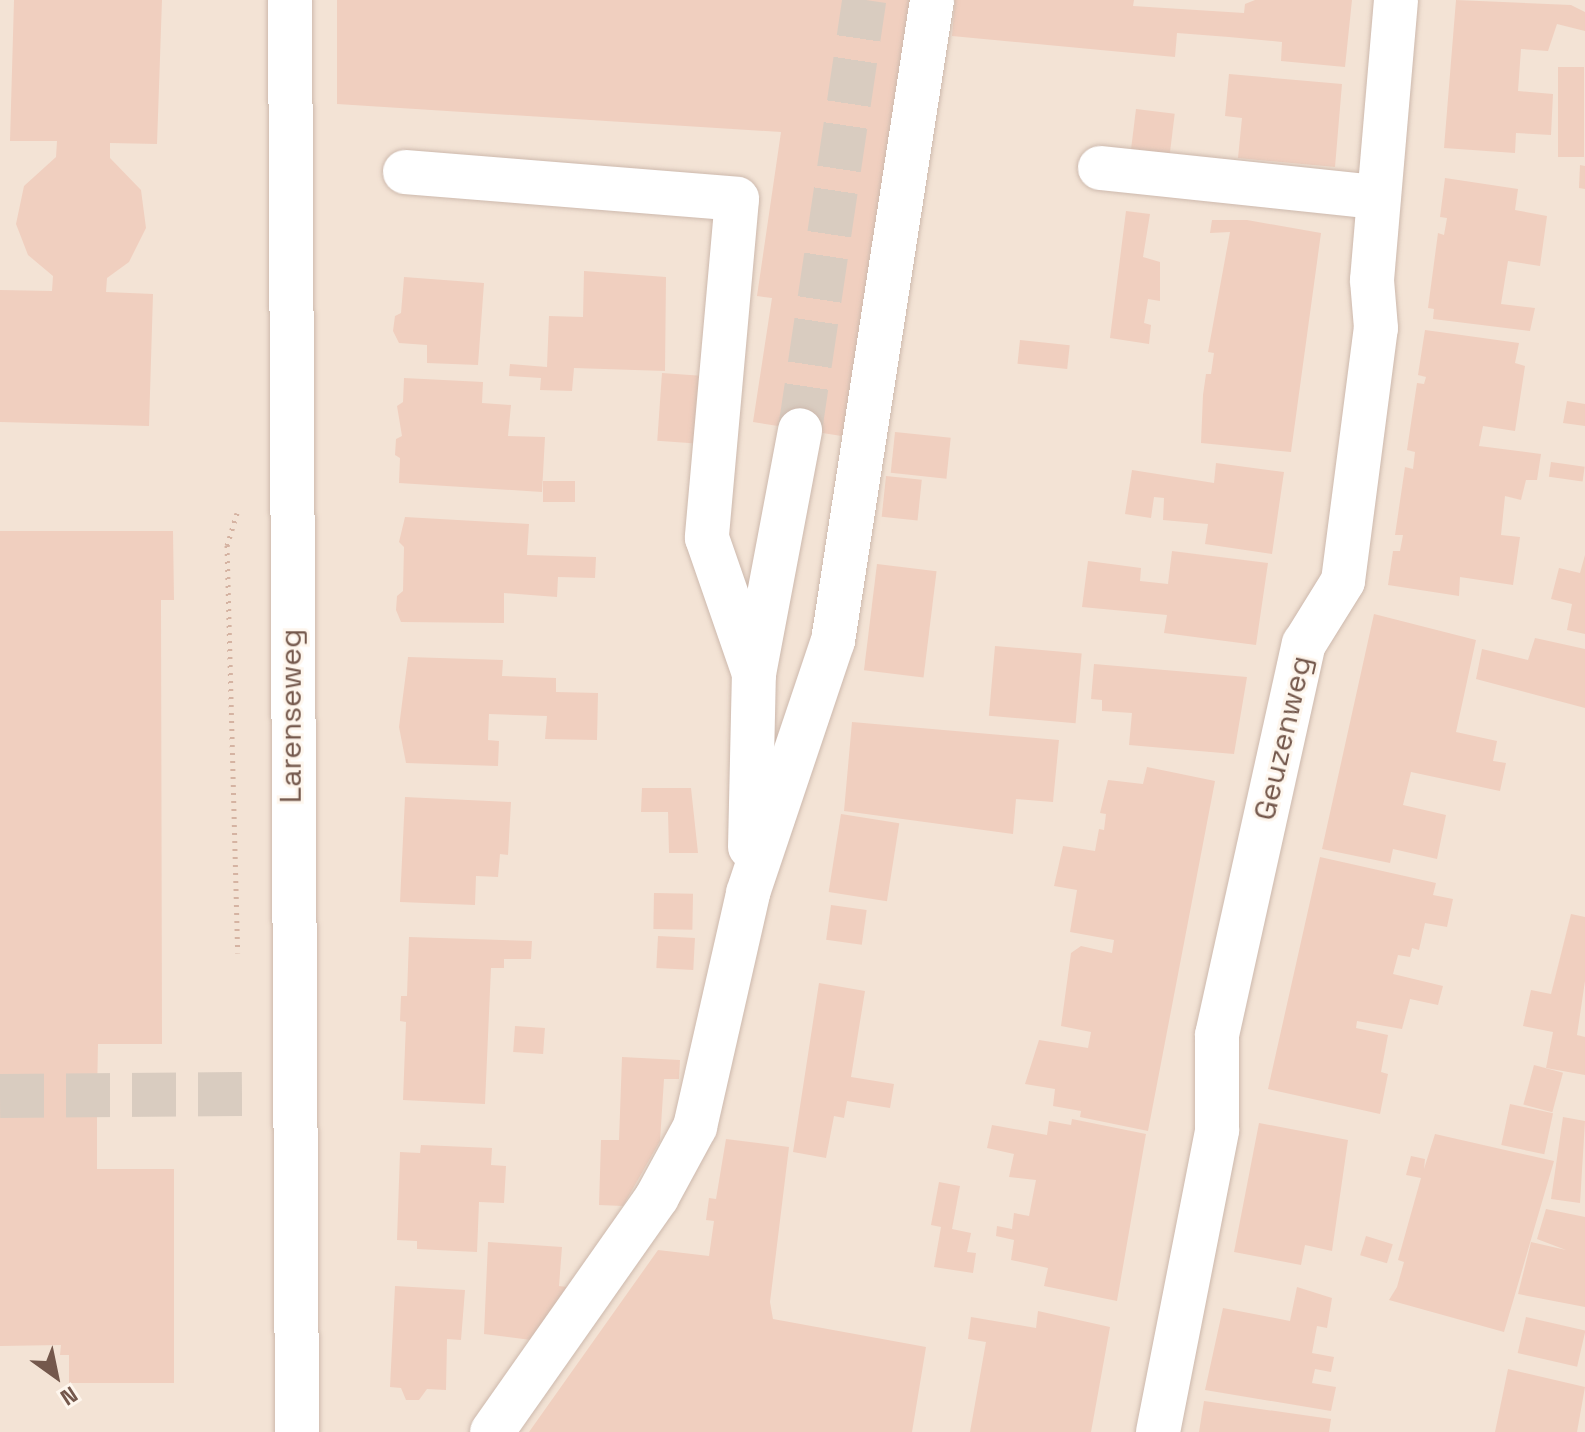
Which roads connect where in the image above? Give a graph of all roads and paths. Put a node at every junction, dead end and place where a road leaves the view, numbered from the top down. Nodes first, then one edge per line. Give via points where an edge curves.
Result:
1 (290, 0) edge
2 (932, 0) edge
3 (1396, 0) edge
4 (1100, 168) dead end
5 (405, 172) dead end
6 (1378, 197) junction
7 (800, 430) tunnel mouth
8 (754, 674) junction
9 (748, 893) junction
10 (297, 1432) edge
11 (492, 1432) edge
12 (1158, 1432) edge

1 - 10 street, Larenseweg
2 - 9 street via 833,641
3 - 6 street, Geuzenweg
4 - 6 street
5 - 8 street via 737,199 707,538
6 - 12 street, Geuzenweg via 1372,280 1376,328 1343,581 1304,644 1220,1020 1217,1130
7 - 8 street
8 - 9 street
9 - 11 street via 695,1127 657,1197

